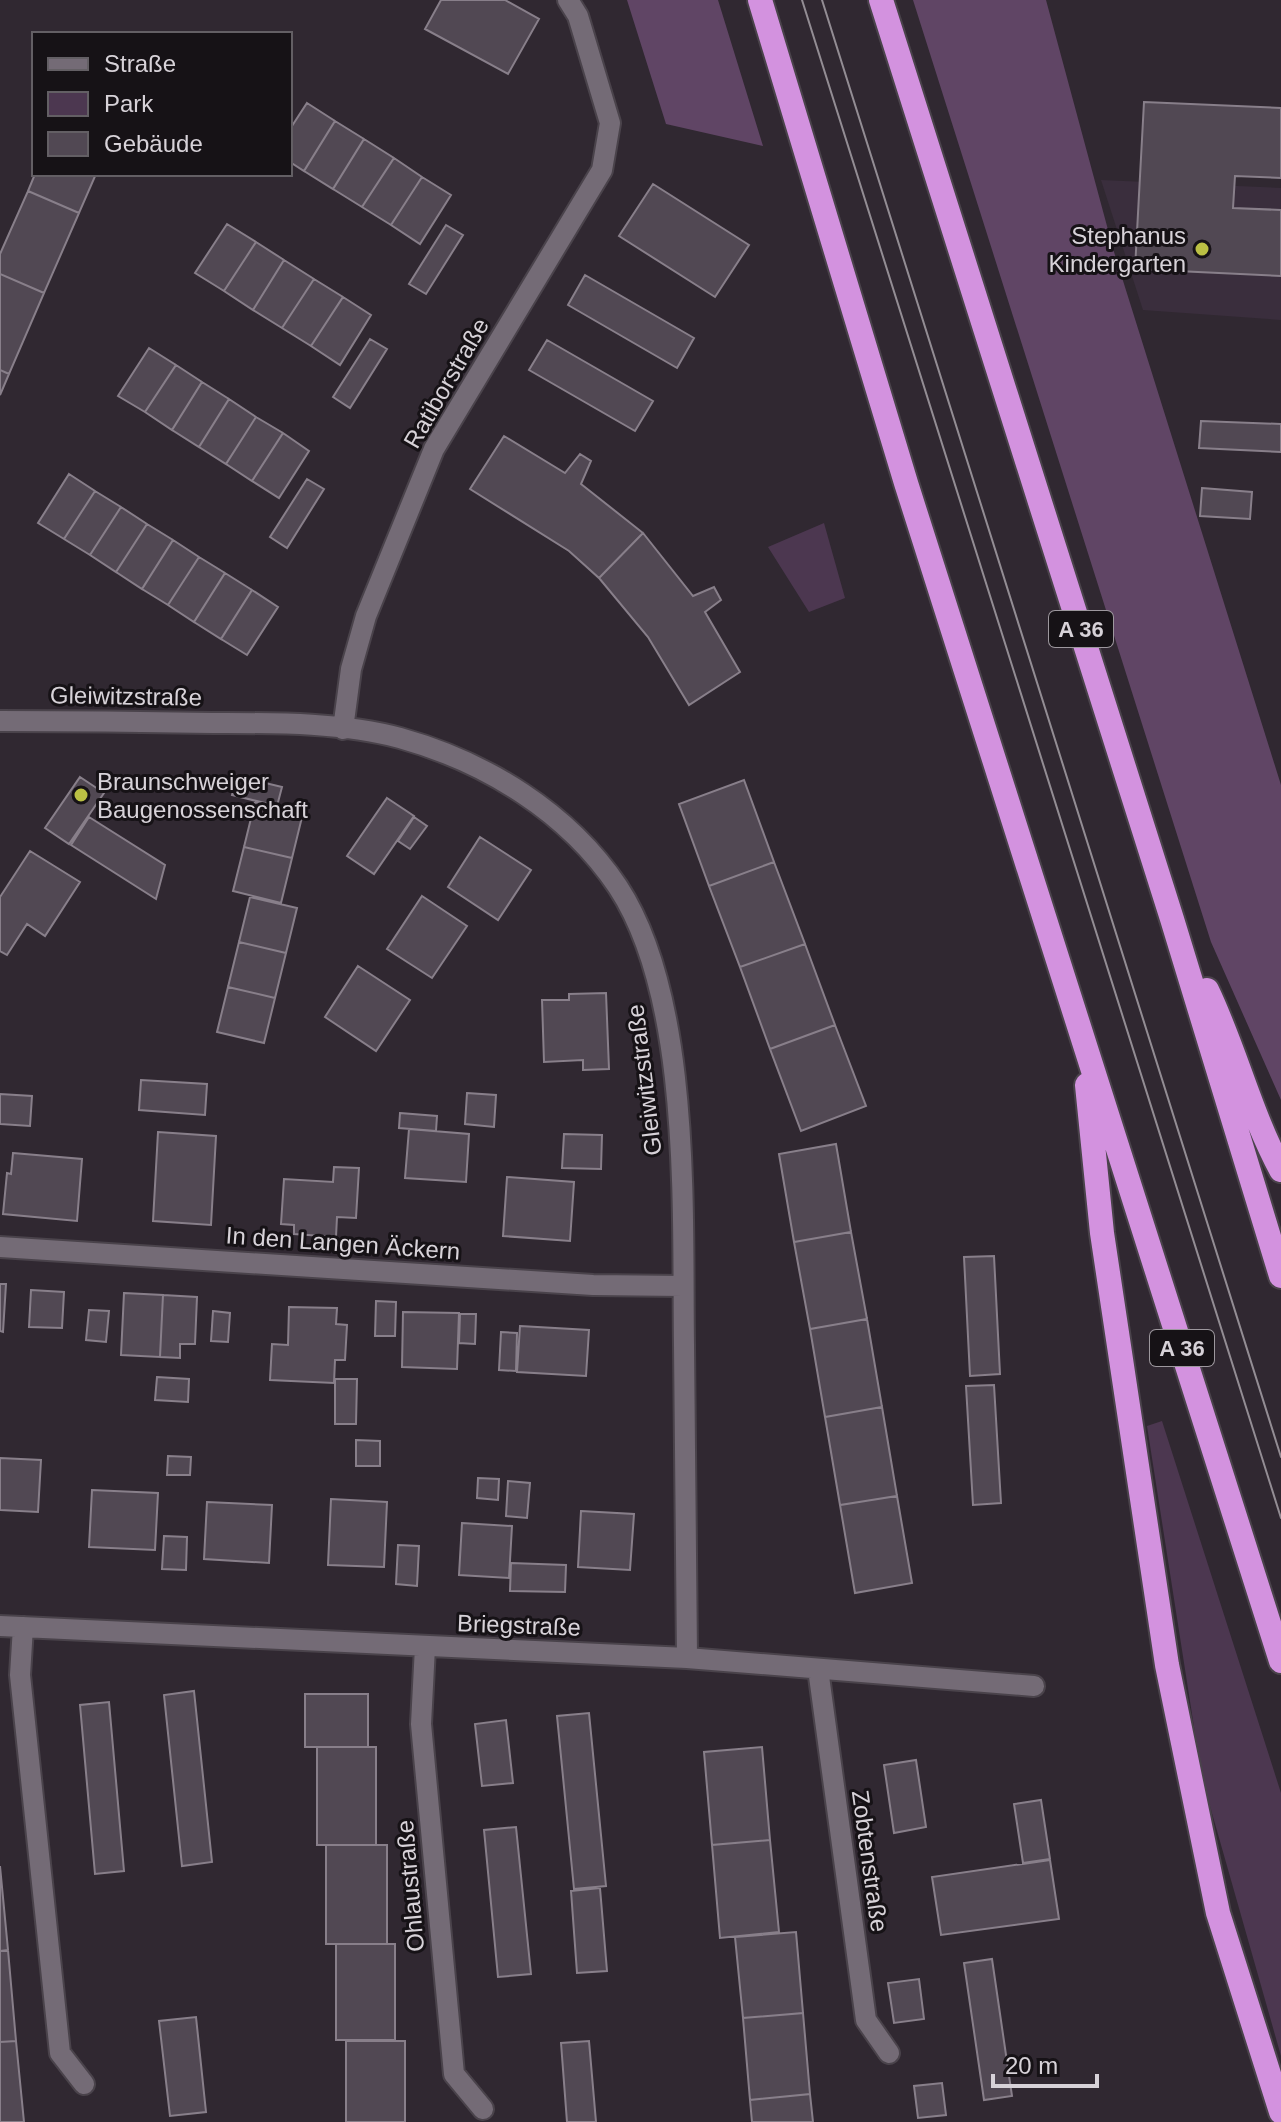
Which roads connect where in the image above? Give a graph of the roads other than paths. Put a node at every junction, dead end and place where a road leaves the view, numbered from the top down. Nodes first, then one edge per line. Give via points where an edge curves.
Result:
1 (568, 0) edge
2 (760, 0) edge
3 (881, 0) edge
4 (0, 721) edge
5 (343, 729) junction
6 (1172, 919) junction
7 (1082, 1035) junction
8 (1281, 1170) edge
9 (0, 1247) edge
10 (1281, 1276) edge
11 (683, 1286) junction
12 (0, 1626) edge
13 (23, 1627) junction
14 (425, 1647) junction
15 (687, 1658) junction
16 (1281, 1661) edge
17 (818, 1669) junction
18 (1034, 1686) dead end
19 (889, 2053) dead end
20 (84, 2084) dead end
21 (483, 2109) dead end
22 (1281, 2112) edge

1 - 5 street, Ratiborstraße via 578,16 610,123 602,170 434,449 366,616 351,669
2 - 7 highway, A 36 via 906,483
3 - 6 highway, A 36
4 - 5 street, Gleiwitzstraße via 280,723
5 - 11 street, Gleiwitzstraße via 399,738 464,761 522,791 580,839 619,889 647,949 664,1007 679,1139
6 - 8 highway via 1230,1038
6 - 10 highway, A 36
7 - 16 highway, A 36
7 - 22 highway via 1102,1233 1167,1665 1218,1913
9 - 11 street, In den Langen Äckern via 593,1285
11 - 15 street, Gleiwitzstraße
12 - 13 street, Briegstraße
13 - 14 street, Briegstraße
13 - 20 street via 20,1675 60,2053
14 - 15 street, Briegstraße
14 - 21 street, Ohlaustraße via 421,1724 454,2074
15 - 17 street, Briegstraße
17 - 18 street, Briegstraße
17 - 19 street, Zobtenstraße via 866,2020

